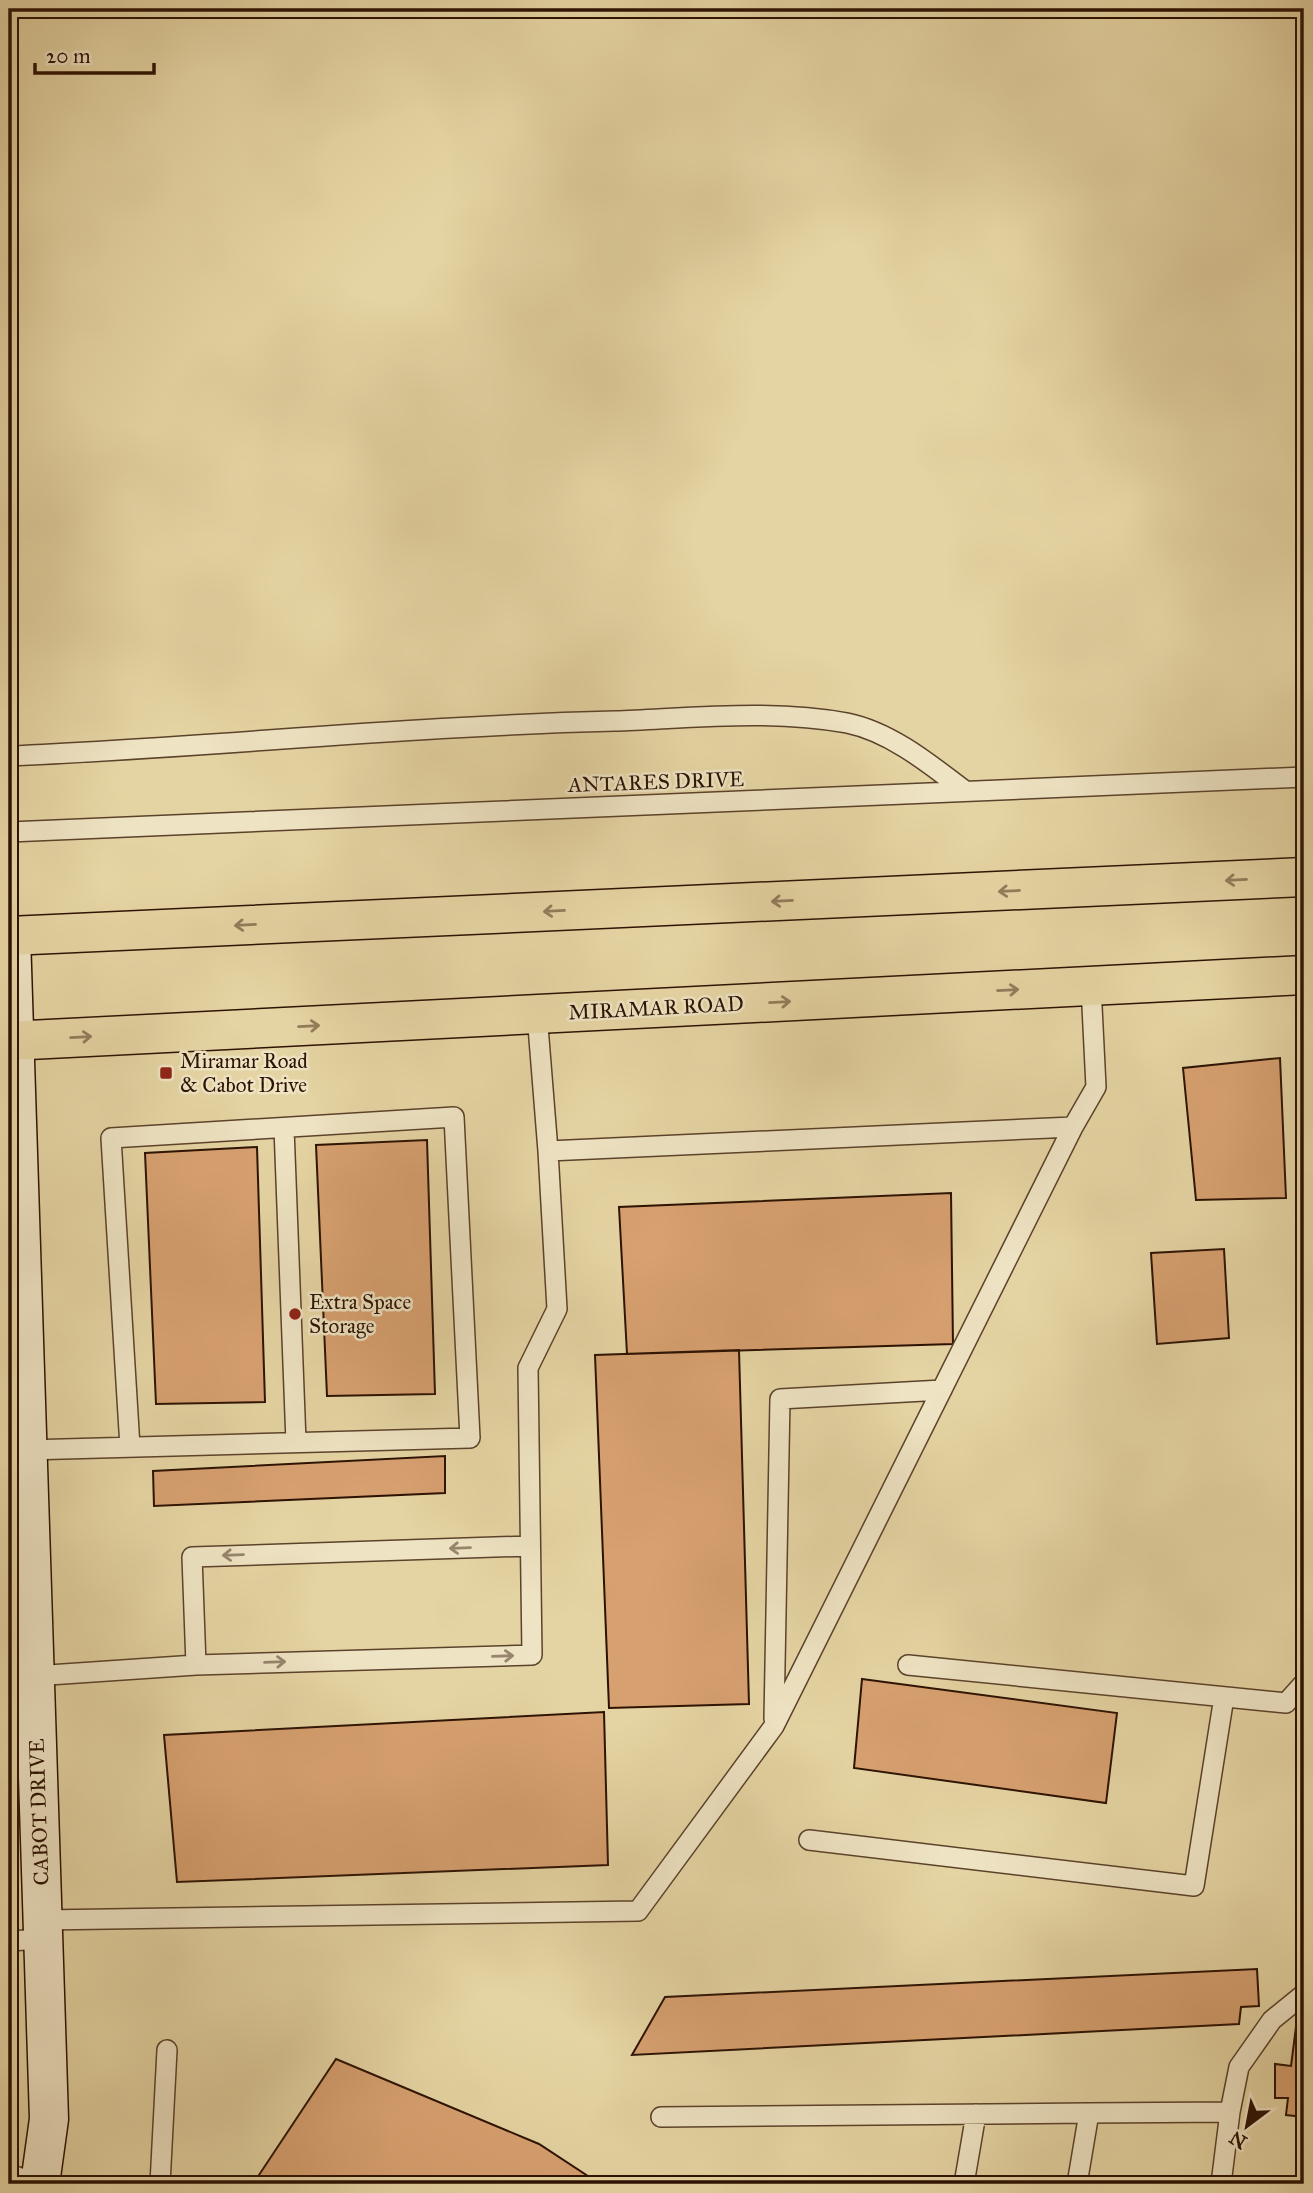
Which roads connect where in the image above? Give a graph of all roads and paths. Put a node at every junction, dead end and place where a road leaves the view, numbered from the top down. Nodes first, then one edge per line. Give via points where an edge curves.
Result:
1 (9, 756) edge
2 (1304, 777) edge
3 (965, 791) junction
4 (9, 832) edge
5 (1304, 877) edge
6 (10, 936) edge
7 (1304, 975) edge
8 (1091, 986) junction
9 (537, 1014) junction
10 (11, 1041) edge
11 (1073, 1127) junction
12 (284, 1128) junction
13 (548, 1151) junction
14 (17, 1366) edge
15 (942, 1390) junction
16 (296, 1442) junction
17 (130, 1447) junction
18 (27, 1450) junction
19 (19, 1531) edge
20 (528, 1546) junction
21 (20, 1603) edge
22 (196, 1665) junction
23 (908, 1665) dead end
24 (34, 1676) junction
25 (1304, 1682) edge
26 (1224, 1697) junction
27 (774, 1726) junction
28 (809, 1840) dead end
29 (31, 1933) edge
30 (1304, 1994) edge
31 (167, 2050) dead end
32 (1230, 2112) junction
33 (1089, 2113) junction
34 (976, 2114) junction
35 (661, 2117) dead end
36 (9, 2174) edge
37 (39, 2184) edge
38 (160, 2184) edge
39 (964, 2184) edge
40 (1077, 2184) edge
41 (1222, 2184) edge

1 - 3 lane via 196,748 522,723 781,716 850,724 913,751
2 - 3 lane, ANTARES DRIVE
3 - 4 lane, ANTARES DRIVE
5 -> 6 main road
6 - 10 street, CABOT DRIVE
7 - 8 main road, MIRAMAR ROAD
9 -> 8 main road, MIRAMAR ROAD
8 - 11 lane via 1096,1087
10 -> 9 main road, MIRAMAR ROAD
9 - 13 lane
10 - 14 street, CABOT DRIVE
11 - 13 lane
11 - 15 lane
12 - 16 lane
12 - 16 lane via 454,1118 470,1438
12 - 17 lane via 111,1138
13 - 20 lane via 556,1309 528,1368
14 - 18 street, CABOT DRIVE
15 - 27 lane
15 - 27 lane via 780,1399
16 - 17 lane
17 - 18 lane
18 - 19 street, CABOT DRIVE
19 - 21 street, CABOT DRIVE
20 -> 22 lane via 192,1557
22 -> 20 lane via 532,1655
21 - 24 street, CABOT DRIVE
22 - 24 lane
23 - 26 lane
24 - 29 street, CABOT DRIVE
25 - 26 lane via 1286,1703
26 - 28 lane via 1194,1886
27 - 29 lane via 638,1911
29 - 37 street, CABOT DRIVE via 49,2119
30 - 32 lane via 1272,2020 1239,2067
31 - 38 lane
32 - 33 lane
32 - 41 lane
33 - 34 lane
33 - 40 lane
34 - 35 lane
34 - 39 lane
36 - 37 lane

